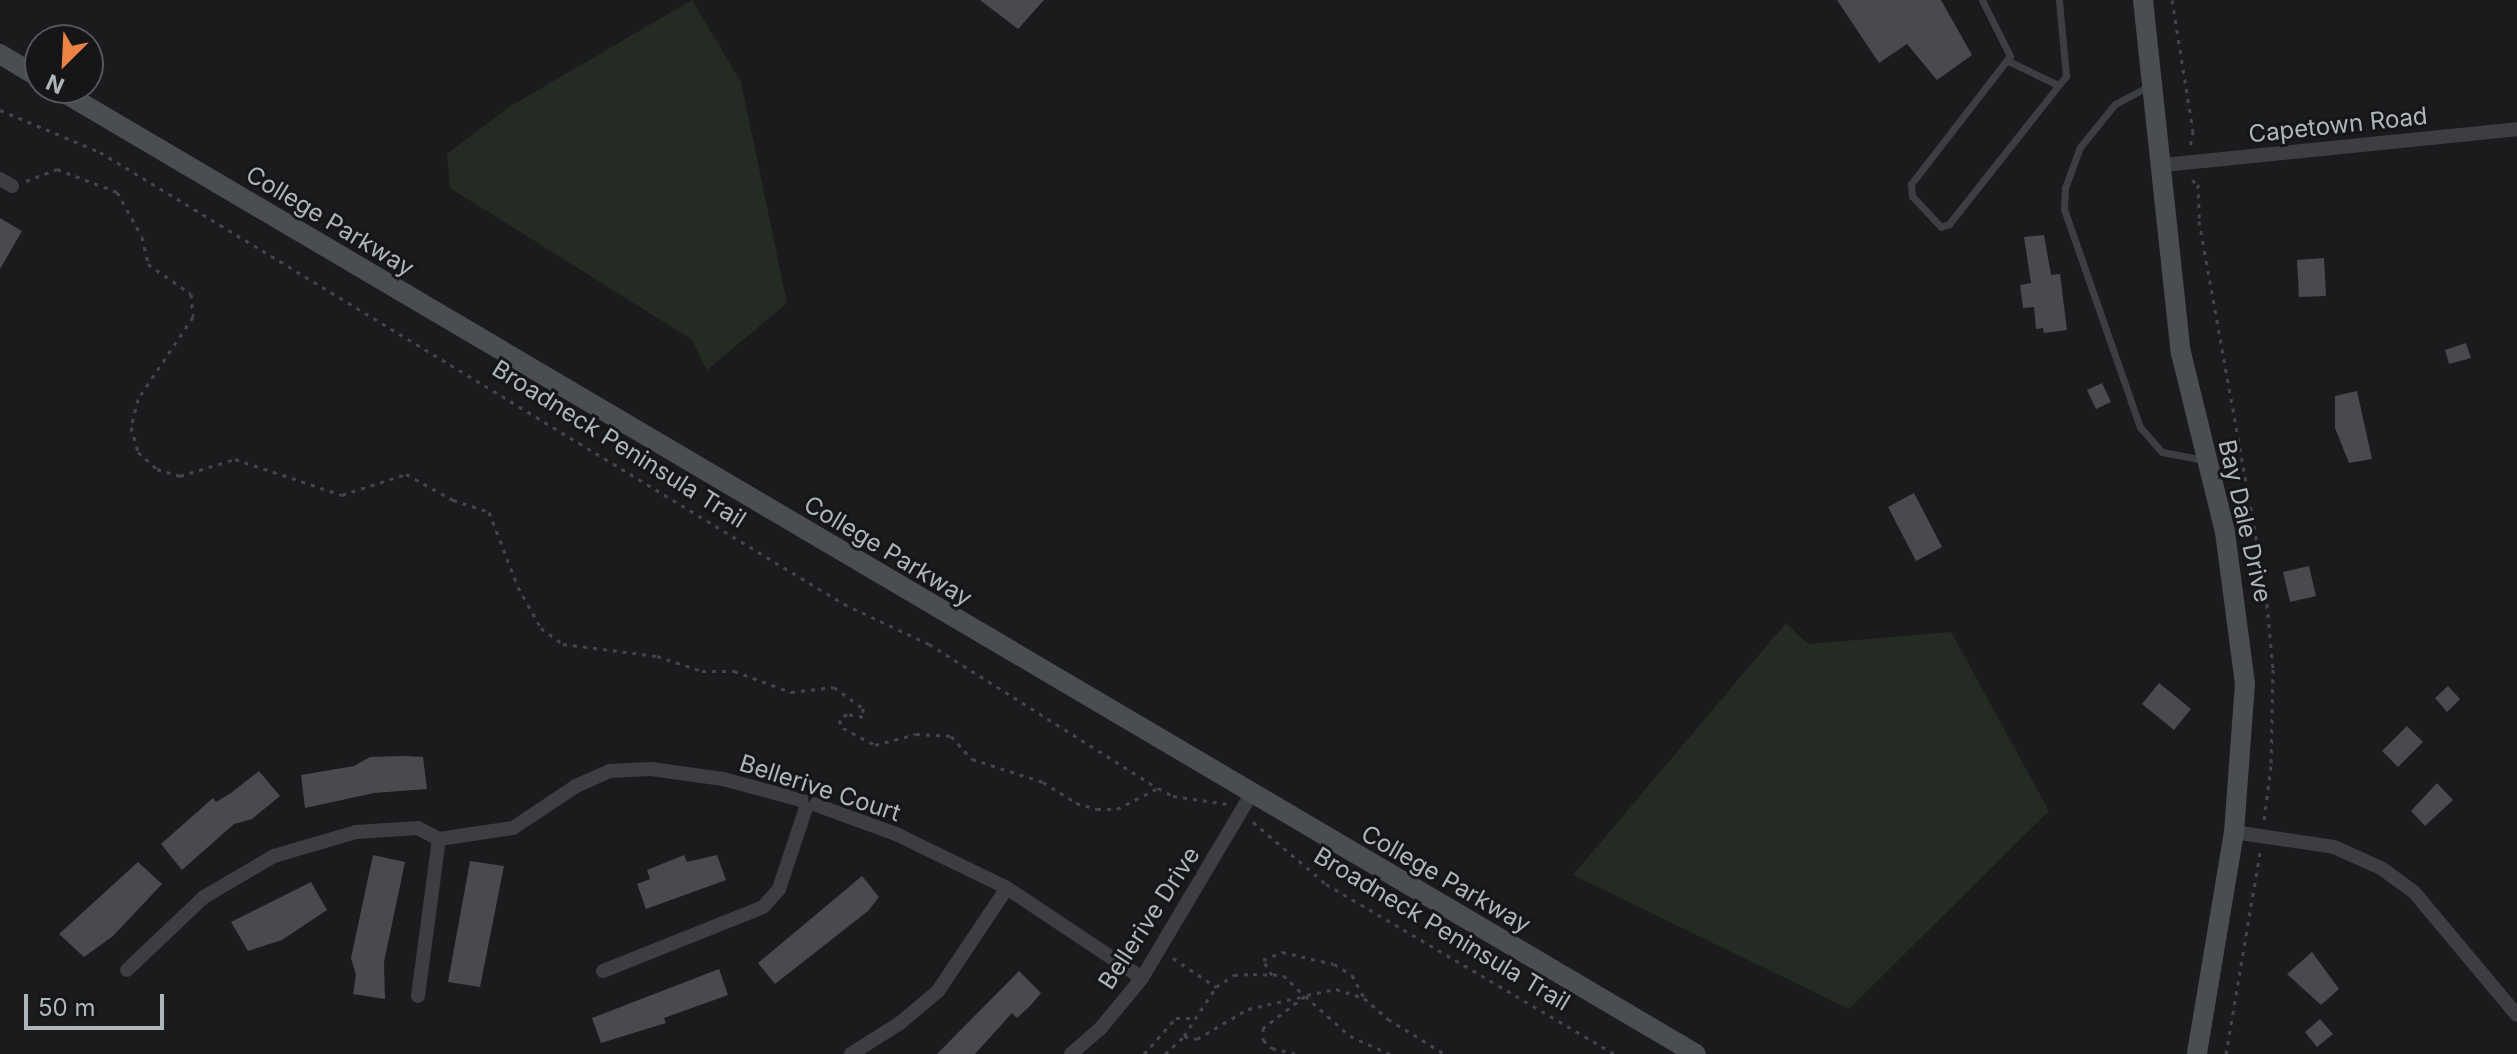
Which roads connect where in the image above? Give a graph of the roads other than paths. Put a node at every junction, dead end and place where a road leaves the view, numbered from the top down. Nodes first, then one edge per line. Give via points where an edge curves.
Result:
1 (1982, 0) edge
2 (2059, 0) edge
3 (2143, 0) edge
4 (0, 54) edge
5 (2008, 61) junction
6 (24, 68) edge
7 (2154, 83) junction
8 (2058, 85) junction
9 (83, 104) edge
10 (2517, 129) edge
11 (2164, 165) junction
12 (2206, 460) junction
13 (1250, 796) junction
14 (808, 802) junction
15 (2234, 832) junction
16 (439, 839) junction
17 (1007, 888) junction
18 (127, 970) dead end
19 (603, 971) dead end
20 (1142, 978) junction
21 (418, 996) dead end
22 (2517, 1014) edge
23 (851, 1054) edge
24 (1071, 1054) edge
25 (1696, 1054) edge
26 (2197, 1054) edge

1 - 5 lane
2 - 8 lane via 2069,68
3 - 7 main road, Bay Dale Drive
4 - 6 main road
5 - 8 lane
5 - 8 lane via 1911,184 1912,196 1941,227 1949,224
7 - 11 main road, Bay Dale Drive
7 - 12 lane via 2115,104 2080,147 2065,188 2064,209 2140,427 2162,452
9 - 13 main road, College Parkway
10 - 11 street, Capetown Road
11 - 12 main road, Bay Dale Drive via 2181,353
12 - 15 main road, Bay Dale Drive via 2240,617 2245,683
13 - 20 street, Bellerive Drive
13 - 25 main road, College Parkway
14 - 16 street, Bellerive Court via 723,779 651,769 609,771 513,828
14 - 17 street, Bellerive Court via 896,834
14 - 19 street via 779,889 763,907
15 - 22 street via 2334,847 2381,868 2414,892
15 - 26 main road, Bay Dale Drive
16 - 18 street, Bellerive Court via 418,828 356,832 274,856 204,897
16 - 21 street
17 - 20 street, Bellerive Court
17 - 23 street via 938,991
20 - 24 street, Bellerive Drive via 1100,1029

